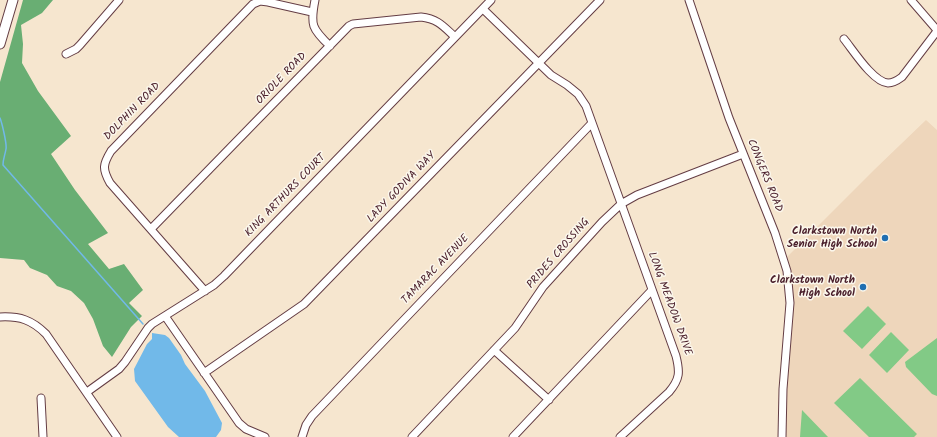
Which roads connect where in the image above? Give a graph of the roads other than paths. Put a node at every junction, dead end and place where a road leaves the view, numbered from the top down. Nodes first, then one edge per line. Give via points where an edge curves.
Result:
1 (13, 0) edge
2 (119, 0) edge
3 (315, 0) edge
4 (491, 0) edge
5 (600, 0) edge
6 (689, 0) edge
7 (911, 0) edge
8 (483, 8) junction
9 (312, 12) junction
10 (937, 31) edge
11 (455, 37) junction
12 (844, 39) dead end
13 (0, 44) edge
14 (330, 46) junction
15 (66, 54) dead end
16 (539, 64) junction
17 (592, 123) junction
18 (743, 154) junction
19 (621, 204) junction
20 (151, 229) junction
21 (652, 290) junction
22 (205, 291) junction
23 (165, 316) junction
24 (0, 317) edge
25 (494, 350) junction
26 (204, 373) junction
27 (86, 392) junction
28 (41, 398) dead end
29 (549, 400) junction
30 (43, 437) edge
31 (117, 437) edge
32 (265, 437) edge
33 (302, 437) edge
34 (412, 437) edge
35 (513, 437) edge
36 (620, 437) edge
37 (782, 437) edge

1 - 13 main road
2 - 15 street via 80,45
3 - 9 street
4 - 8 street, KING ARTHURS COURT
5 - 16 street, LADY GODIVA WAY
6 - 18 street, CONGERS ROAD
7 - 10 street
8 - 11 street, KING ARTHURS COURT
8 - 16 street, LONG MEADOW DRIVE
9 - 14 street via 313,26 317,34
9 - 20 street, DOLPHIN ROAD via 268,2 260,1 253,4 111,151 104,165 105,174
10 - 12 street via 902,77 888,83 873,75
11 - 14 street, ORIOLE ROAD via 432,18 422,17 353,24
11 - 22 street, KING ARTHURS COURT via 224,276
14 - 20 street, ORIOLE ROAD
16 - 17 street, LONG MEADOW DRIVE via 578,94
16 - 26 street, LADY GODIVA WAY via 304,304
17 - 19 street, LONG MEADOW DRIVE
17 - 33 street, TAMARAC AVENUE via 312,416
18 - 19 street, PRIDES CROSSING via 637,195
18 - 37 street, CONGERS ROAD via 780,247 789,279 790,303 782,389
19 - 21 street, LONG MEADOW DRIVE
19 - 25 street, PRIDES CROSSING via 543,286 515,328
20 - 22 street, DOLPHIN ROAD
21 - 29 street
21 - 36 street, LONG MEADOW DRIVE via 676,356 679,375 669,392
22 - 23 street, KING ARTHURS COURT
23 - 26 street
23 - 27 street, KING ARTHURS COURT via 148,328 119,369
24 - 27 street via 28,320 38,326
25 - 29 street
25 - 34 street, PRIDES CROSSING
26 - 32 street via 239,424
27 - 31 street
28 - 30 street
29 - 35 street

